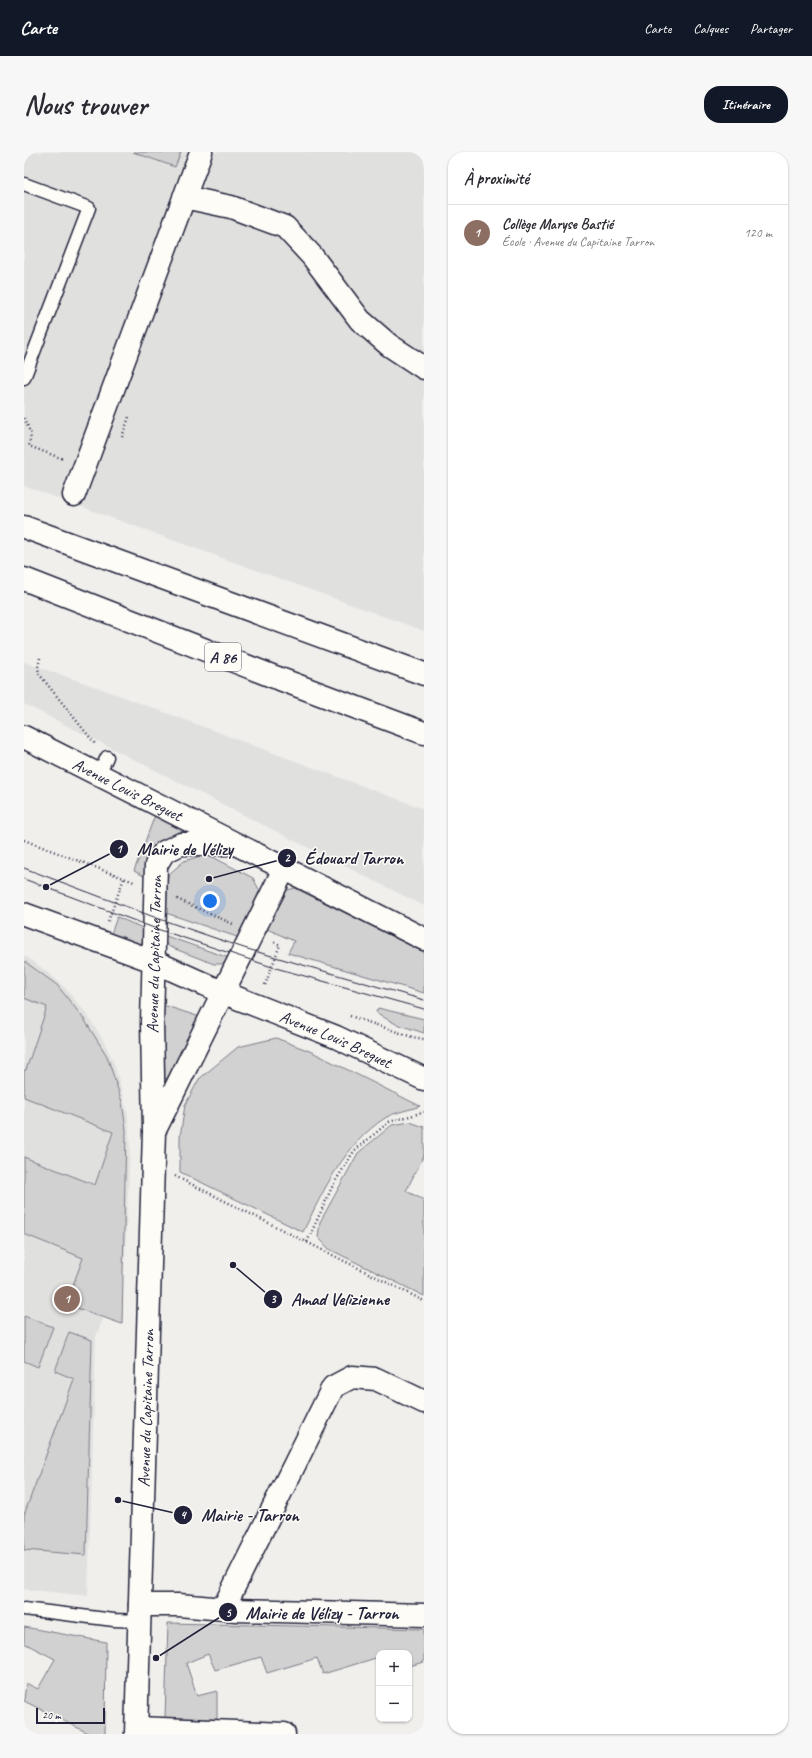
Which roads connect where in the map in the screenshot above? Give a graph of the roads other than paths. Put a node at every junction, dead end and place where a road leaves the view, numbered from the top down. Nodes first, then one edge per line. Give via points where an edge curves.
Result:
1 (201, 152) edge
2 (24, 184) edge
3 (184, 197) junction
4 (424, 368) edge
5 (24, 378) edge
6 (74, 495) dead end
7 (24, 527) edge
8 (24, 579) edge
9 (424, 674) edge
10 (424, 733) edge
11 (24, 737) edge
12 (234, 844) junction
13 (284, 869) junction
14 (24, 914) edge
15 (424, 939) edge
16 (153, 961) junction
17 (222, 992) junction
18 (424, 1079) edge
19 (154, 1131) junction
20 (424, 1402) edge
21 (24, 1609) edge
22 (223, 1609) junction
23 (140, 1613) junction
24 (424, 1615) edge
25 (136, 1731) edge
26 (284, 1734) edge

1 - 3 main road
2 - 5 lane via 90,208
3 - 4 main road via 231,207 285,228 312,256 360,320 389,345
3 - 6 main road
7 - 9 main road
8 - 10 main road, A 86
11 - 12 main road, Avenue Louis Breguet via 103,766
12 - 13 main road, Avenue Louis Breguet
12 - 16 main road, Avenue du Capitaine Tarron via 181,844 164,852 156,865
13 - 15 main road, Avenue Louis Breguet
13 - 17 main road, Avenue du Capitaine Tarron
14 - 16 main road, Avenue Louis Breguet
16 - 17 main road, Avenue Louis Breguet
16 - 19 main road, Avenue du Capitaine Tarron
17 - 18 main road, Avenue Louis Breguet via 336,1037
17 - 19 main road, Avenue du Capitaine Tarron
19 - 23 main road, Avenue du Capitaine Tarron
20 - 22 main road via 376,1378 352,1377 333,1387
21 - 23 lane via 114,1620
22 - 23 main road via 179,1605
22 - 24 main road
23 - 25 main road, Avenue du Capitaine Tarron
25 - 26 main road

